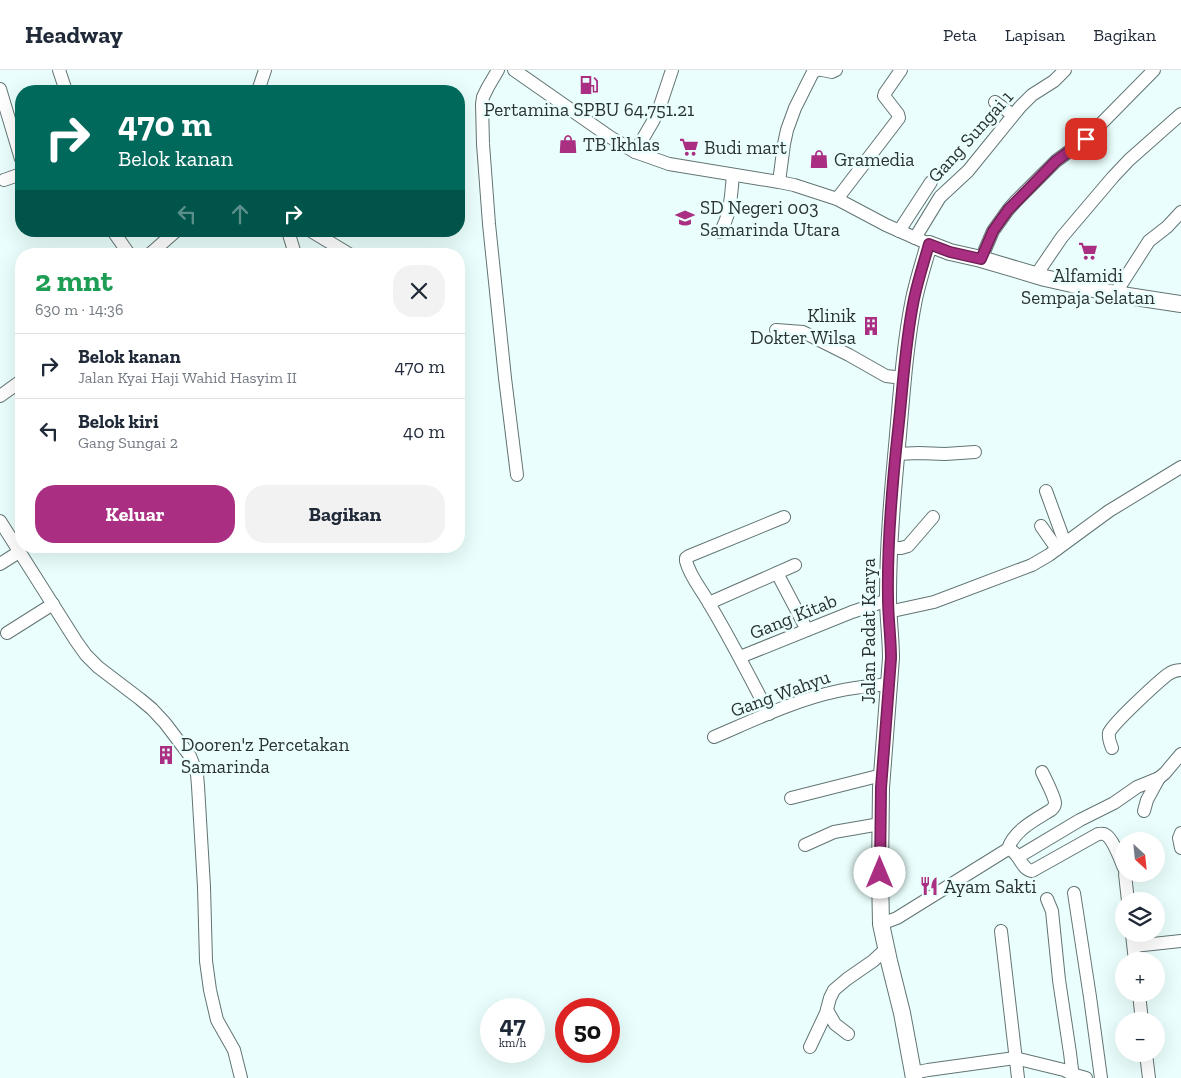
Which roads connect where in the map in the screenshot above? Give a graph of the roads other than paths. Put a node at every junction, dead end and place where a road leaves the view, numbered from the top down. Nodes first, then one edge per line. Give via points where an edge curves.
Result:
1 (59, 70) edge
2 (265, 70) edge
3 (498, 70) edge
4 (514, 70) edge
5 (672, 70) edge
6 (820, 70) edge
7 (836, 70) edge
8 (901, 70) edge
9 (1065, 70) edge
10 (1154, 70) edge
11 (64, 85) edge
12 (260, 85) edge
13 (0, 90) edge
14 (995, 102) dead end
15 (1181, 114) edge
16 (1013, 115) junction
17 (15, 139) edge
18 (635, 152) junction
19 (733, 175) junction
20 (15, 176) edge
21 (4, 180) dead end
22 (779, 182) junction
23 (931, 182) dead end
24 (837, 199) junction
25 (1181, 212) edge
26 (899, 231) junction
27 (720, 232) dead end
28 (117, 237) edge
29 (169, 237) edge
30 (322, 237) edge
31 (922, 241) junction
32 (125, 248) edge
33 (157, 248) edge
34 (339, 248) edge
35 (981, 259) junction
36 (1036, 275) junction
37 (1115, 294) junction
38 (1181, 304) edge
39 (776, 330) dead end
40 (903, 378) junction
41 (15, 385) edge
42 (0, 396) edge
43 (975, 452) dead end
44 (896, 454) junction
45 (1181, 467) edge
46 (517, 475) dead end
47 (1046, 491) dead end
48 (784, 517) dead end
49 (933, 517) dead end
50 (0, 521) edge
51 (1041, 526) dead end
52 (15, 545) edge
53 (1061, 546) junction
54 (888, 548) junction
55 (17, 553) edge
56 (20, 553) edge
57 (0, 564) edge
58 (794, 565) dead end
59 (777, 573) junction
60 (709, 603) junction
61 (53, 604) junction
62 (888, 606) junction
63 (807, 630) junction
64 (7, 633) dead end
65 (740, 657) junction
66 (1181, 670) edge
67 (889, 684) junction
68 (769, 714) junction
69 (714, 737) dead end
70 (1112, 748) dead end
71 (1181, 754) edge
72 (1042, 772) dead end
73 (882, 775) junction
74 (1159, 778) junction
75 (791, 798) dead end
76 (1144, 811) dead end
77 (880, 824) junction
78 (1181, 833) edge
79 (805, 845) dead end
80 (1115, 847) edge
81 (1181, 848) edge
82 (1013, 853) junction
83 (1074, 893) dead end
84 (1047, 899) dead end
85 (881, 924) junction
86 (1001, 931) dead end
87 (1165, 941) edge
88 (1181, 941) edge
89 (886, 949) junction
90 (826, 1010) junction
91 (848, 1034) dead end
92 (810, 1047) dead end
93 (1015, 1058) junction
94 (1147, 1062) edge
95 (914, 1076) edge
96 (1072, 1076) edge
97 (241, 1078) edge
98 (1018, 1078) edge
99 (1086, 1078) edge
100 (1101, 1078) edge
101 (1148, 1078) edge

1 - 11 street
2 - 12 street
3 - 46 street via 483,98 482,113 489,224
4 - 18 street
5 - 18 street via 659,109
6 - 7 street
6 - 22 street via 813,72 791,117
8 - 24 street via 884,96 899,118
9 - 16 street, Gang Sungai 1 via 1032,95
10 - 35 street via 1086,139 1056,161 1016,201 993,231
13 - 17 street
14 - 16 street
15 - 36 street via 1113,177 1062,237
16 - 31 street, Gang Sungai 1 via 968,171 940,197
18 - 19 street via 669,164
19 - 22 street
19 - 27 street via 727,218
20 - 21 street
22 - 24 street
23 - 26 street
24 - 26 street
25 - 37 street via 1149,241
26 - 31 street
28 - 32 street
29 - 33 street
30 - 34 street
31 - 35 main road
31 - 40 main road, Jalan Padat Karya
35 - 36 main road
36 - 37 main road
37 - 38 main road
39 - 40 street via 803,332 886,376
40 - 44 main road, Jalan Padat Karya
41 - 42 street
43 - 44 street
44 - 54 main road, Jalan Padat Karya
45 - 53 street, Gang Kitab via 1122,502
47 - 53 street
48 - 60 street via 686,558 689,570
49 - 54 street via 908,546
50 - 52 street
51 - 53 street
53 - 62 street, Gang Kitab via 1032,565 949,597 916,607
54 - 62 main road, Jalan Padat Karya
55 - 57 street
56 - 61 street
58 - 59 street
59 - 60 street
59 - 63 street
60 - 65 street
61 - 64 street
61 - 97 street via 86,655 152,709 193,763 198,786 210,990 217,1020 234,1050
62 - 63 street, Gang Kitab
62 - 67 main road, Jalan Padat Karya via 891,640
63 - 65 street, Gang Kitab
65 - 68 street
66 - 70 street via 1167,675 1113,727 1108,738
67 - 68 street, Gang Wahyu via 838,691
67 - 73 main road, Jalan Padat Karya
68 - 69 street, Gang Wahyu
71 - 74 street
72 - 82 street via 1054,799 1054,807 1016,835 1010,842
73 - 75 street
73 - 77 main road, Jalan Padat Karya
74 - 76 street
74 - 82 street
77 - 79 street via 834,832
77 - 85 main road, Jalan Padat Karya
78 - 81 street
80 - 82 street via 1107,835 1098,834 1032,871 1027,870
82 - 85 street
83 - 100 street
84 - 96 street via 1052,911
85 - 89 main road, Jalan Padat Karya
86 - 93 street
87 - 88 street
89 - 90 street via 834,990
89 - 95 main road, Jalan Padat Karya
90 - 91 street via 835,1024
90 - 92 street
93 - 95 street via 928,1070
93 - 96 street via 1064,1070
93 - 98 street
94 - 101 street
96 - 99 street

